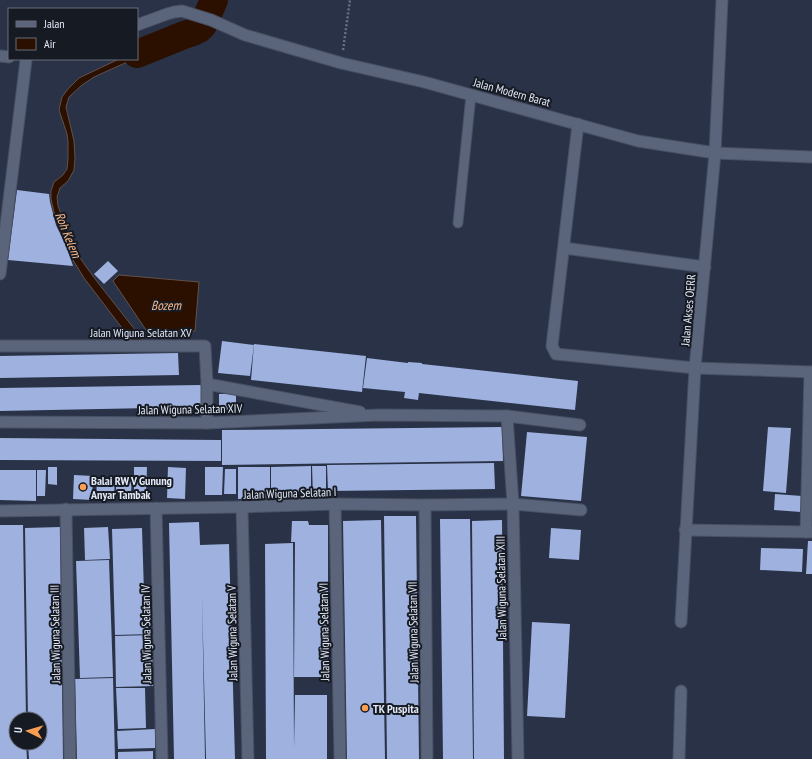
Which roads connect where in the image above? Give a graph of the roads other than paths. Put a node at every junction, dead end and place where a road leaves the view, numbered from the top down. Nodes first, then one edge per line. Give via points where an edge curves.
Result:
1 (722, 0) edge
2 (138, 25) edge
3 (26, 60) edge
4 (471, 95) junction
5 (578, 124) junction
6 (715, 153) junction
7 (812, 157) edge
8 (458, 224) dead end
9 (564, 248) junction
10 (705, 267) junction
11 (0, 274) edge
12 (0, 346) edge
13 (695, 368) junction
14 (811, 372) edge
15 (207, 384) junction
16 (379, 415) junction
17 (507, 416) junction
18 (0, 422) edge
19 (206, 423) junction
20 (580, 425) dead end
21 (335, 504) junction
22 (513, 504) junction
23 (425, 505) junction
24 (242, 507) junction
25 (156, 508) junction
26 (66, 509) junction
27 (581, 510) dead end
28 (0, 511) edge
29 (685, 530) junction
30 (809, 532) edge
31 (681, 622) dead end
32 (681, 690) dead end
33 (70, 759) edge
34 (162, 759) edge
35 (248, 759) edge
36 (340, 759) edge
37 (427, 759) edge
38 (518, 759) edge
39 (680, 759) edge

1 - 6 street, Jalan Akses OERR
2 - 4 street, Jalan Modern Barat via 182,11 206,18 245,35 341,63
3 - 11 street
4 - 5 street, Jalan Modern Barat
4 - 8 lane
5 - 6 street, Jalan Modern Barat via 638,141
5 - 9 street
6 - 7 street, Jalan Modern Barat
6 - 10 street, Jalan Akses OERR
9 - 10 street
9 - 13 street via 552,346 556,354
10 - 13 street, Jalan Akses OERR
12 - 15 street, Jalan Wiguna Selatan XV via 205,346
13 - 14 street
13 - 29 street, Jalan Akses OERR
14 - 30 street
15 - 16 street, Jalan Wiguna Selatan XIV
15 - 19 street, Jalan Wiguna Selatan XV
16 - 17 street, Jalan Wiguna Selatan XIV
16 - 19 street, Jalan Wiguna Selatan XIV
17 - 20 street, Jalan Wiguna Selatan XIV
17 - 22 street, Jalan Wiguna Selatan XIII
18 - 19 street, Jalan Wiguna Selatan XIV
21 - 23 street, Jalan Wiguna Selatan I
21 - 24 street, Jalan Wiguna Selatan I
21 - 36 street, Jalan Wiguna Selatan VI
22 - 23 street, Jalan Wiguna Selatan I
22 - 27 street, Jalan Wiguna Selatan I
22 - 38 street, Jalan Wiguna Selatan XIII
23 - 37 street, Jalan Wiguna Selatan VII
24 - 25 street, Jalan Wiguna Selatan I
24 - 35 street, Jalan Wiguna Selatan V
25 - 26 street, Jalan Wiguna Selatan I
25 - 34 street, Jalan Wiguna Selatan IV
26 - 28 street, Jalan Wiguna Selatan I
26 - 33 street, Jalan Wiguna Selatan III
29 - 30 street
29 - 31 street, Jalan Akses OERR
32 - 39 street

